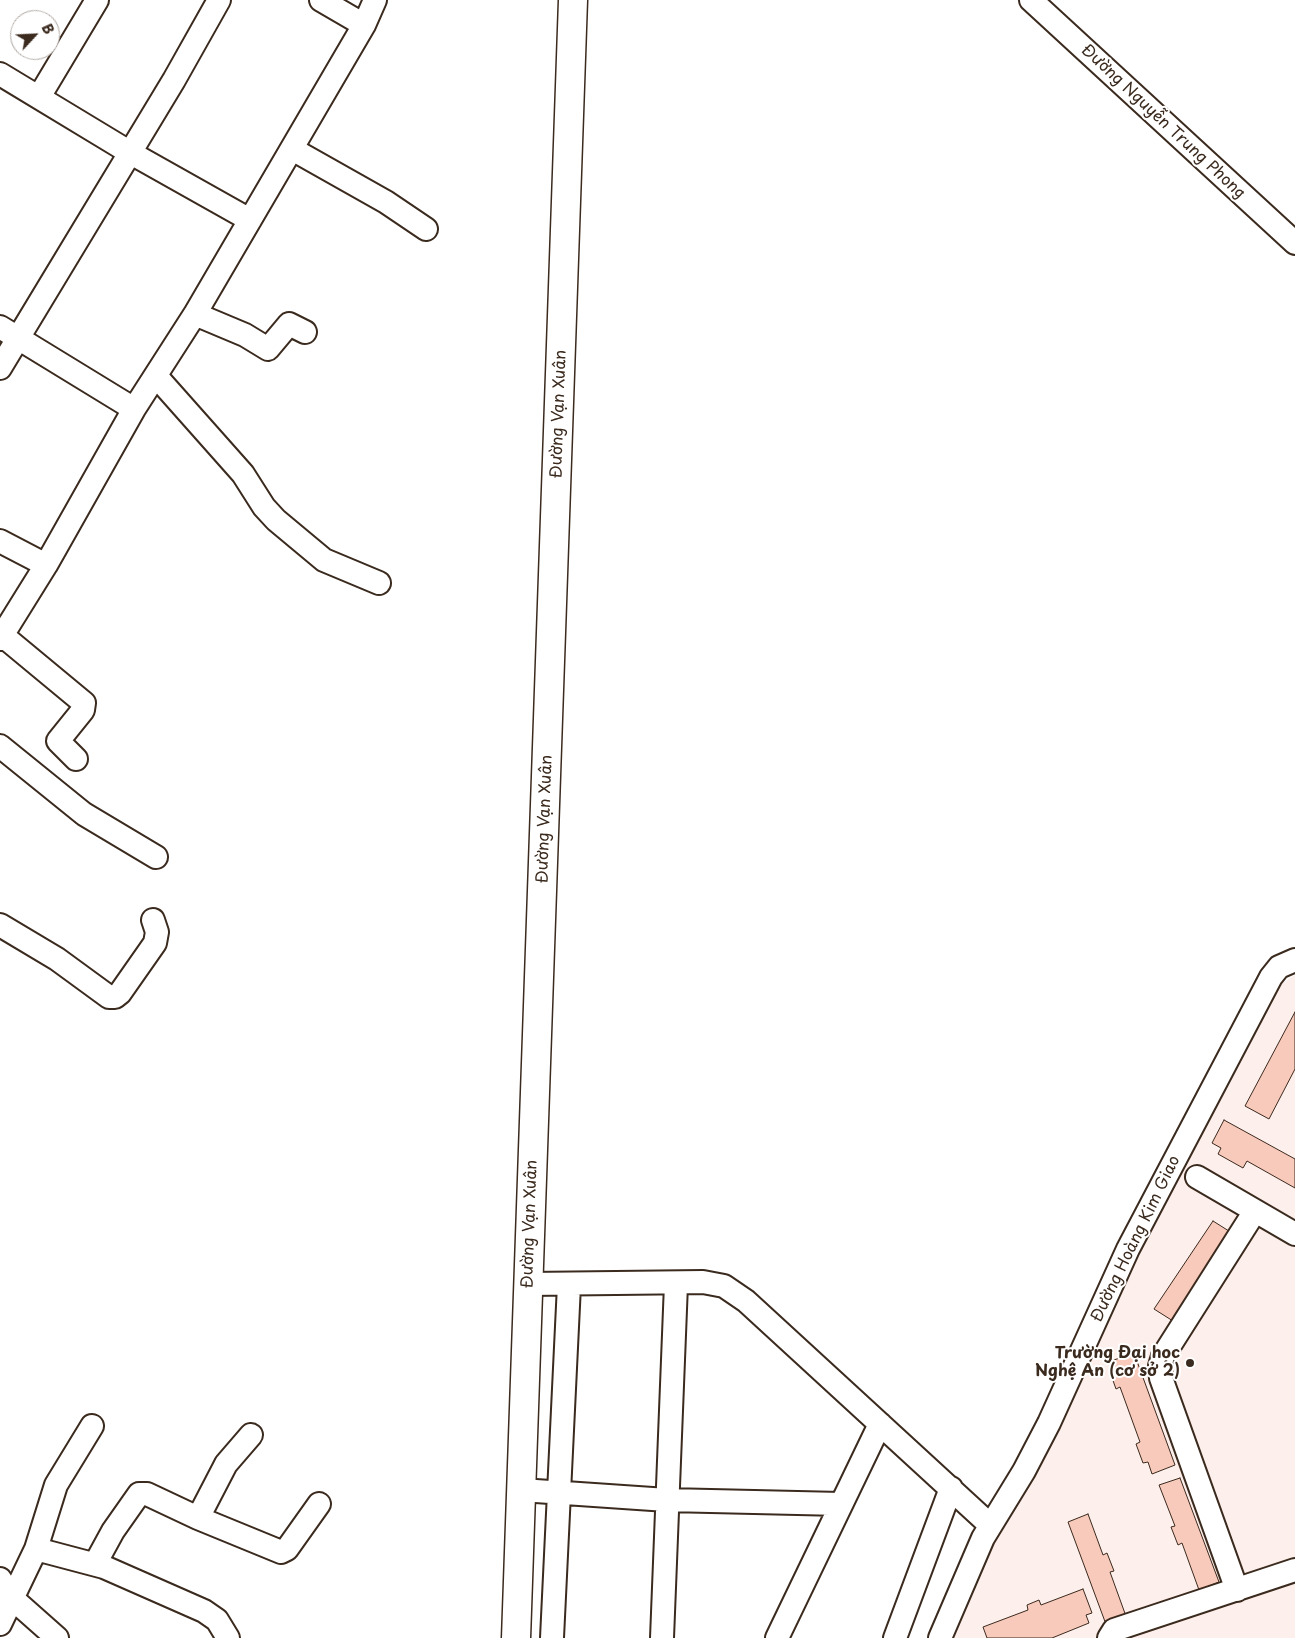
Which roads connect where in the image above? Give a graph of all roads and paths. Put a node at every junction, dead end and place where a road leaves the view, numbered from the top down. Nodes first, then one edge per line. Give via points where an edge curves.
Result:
1 (98, 0) edge
2 (219, 0) edge
3 (321, 0) edge
4 (375, 0) edge
5 (573, 0) edge
6 (1033, 1) edge
7 (364, 25) junction
8 (0, 74) edge
9 (39, 97) junction
10 (292, 149) junction
11 (129, 152) junction
12 (250, 220) junction
13 (426, 229) dead end
14 (1295, 243) edge
15 (196, 314) junction
16 (9, 332) edge
17 (305, 332) dead end
18 (0, 368) edge
19 (156, 376) junction
20 (134, 409) junction
21 (0, 541) edge
22 (46, 565) junction
23 (379, 583) dead end
24 (1, 637) edge
25 (0, 746) edge
26 (76, 759) dead end
27 (156, 857) dead end
28 (154, 920) dead end
29 (0, 925) edge
30 (1295, 960) edge
31 (1197, 1177) dead end
32 (1255, 1211) junction
33 (1295, 1234) edge
34 (528, 1284) junction
35 (676, 1284) junction
36 (569, 1285) junction
37 (880, 1424) junction
38 (92, 1426) dead end
39 (251, 1435) dead end
40 (950, 1488) junction
41 (521, 1490) junction
42 (559, 1493) junction
43 (667, 1500) junction
44 (319, 1504) dead end
45 (841, 1504) junction
46 (198, 1518) junction
47 (990, 1525) junction
48 (36, 1548) junction
49 (96, 1564) junction
50 (1295, 1570) edge
51 (0, 1579) edge
52 (1237, 1590) junction
53 (13, 1599) junction
54 (0, 1624) edge
55 (57, 1638) edge
56 (228, 1638) edge
57 (516, 1638) edge
58 (552, 1638) edge
59 (662, 1638) edge
60 (777, 1638) edge
61 (895, 1638) edge
62 (940, 1638) edge
63 (1109, 1638) edge

1 - 9 street
2 - 11 street
3 - 7 street
4 - 7 street
5 - 34 main road, Đường Vạn Xuân
6 - 14 street, Đường Nguyễn Trung Phong
7 - 10 street
8 - 9 street
9 - 11 street
10 - 12 street
10 - 13 street via 386,202
11 - 12 street
11 - 16 street
12 - 15 street
15 - 17 street via 231,328 268,349 289,324
15 - 19 street
16 - 18 street
16 - 20 street
19 - 20 street
19 - 23 street via 243,474 276,520 324,560
20 - 22 street
21 - 22 street
22 - 24 street
24 - 26 street via 84,703 83,710 58,741
25 - 27 street via 84,814
28 - 29 street via 155,943 115,997 109,997 57,959
30 - 47 street, Đường Hoàng Kim Giao via 1279,967 1272,977 1128,1249 1039,1444
31 - 32 street
32 - 33 street
32 - 52 street via 1163,1356 1160,1366 1161,1378
34 - 36 street
34 - 41 main road, Đường Vạn Xuân
35 - 36 street
35 - 37 street via 717,1284 739,1296
35 - 43 street
36 - 42 street
37 - 40 street
37 - 45 street
38 - 48 street via 56,1485
39 - 46 street via 226,1464
40 - 47 street
40 - 61 street
41 - 42 street
41 - 57 main road, Đường Vạn Xuân
42 - 43 street
42 - 58 street
43 - 45 street
43 - 59 street
44 - 46 street via 287,1549 281,1552
45 - 60 street
46 - 49 street via 147,1494 140,1494 112,1531
47 - 62 street, Đường Hoàng Kim Giao
48 - 49 street
48 - 53 street
49 - 56 street via 204,1611 217,1620
50 - 52 street
51 - 53 street
52 - 63 street via 1114,1630
53 - 54 street
53 - 55 street

